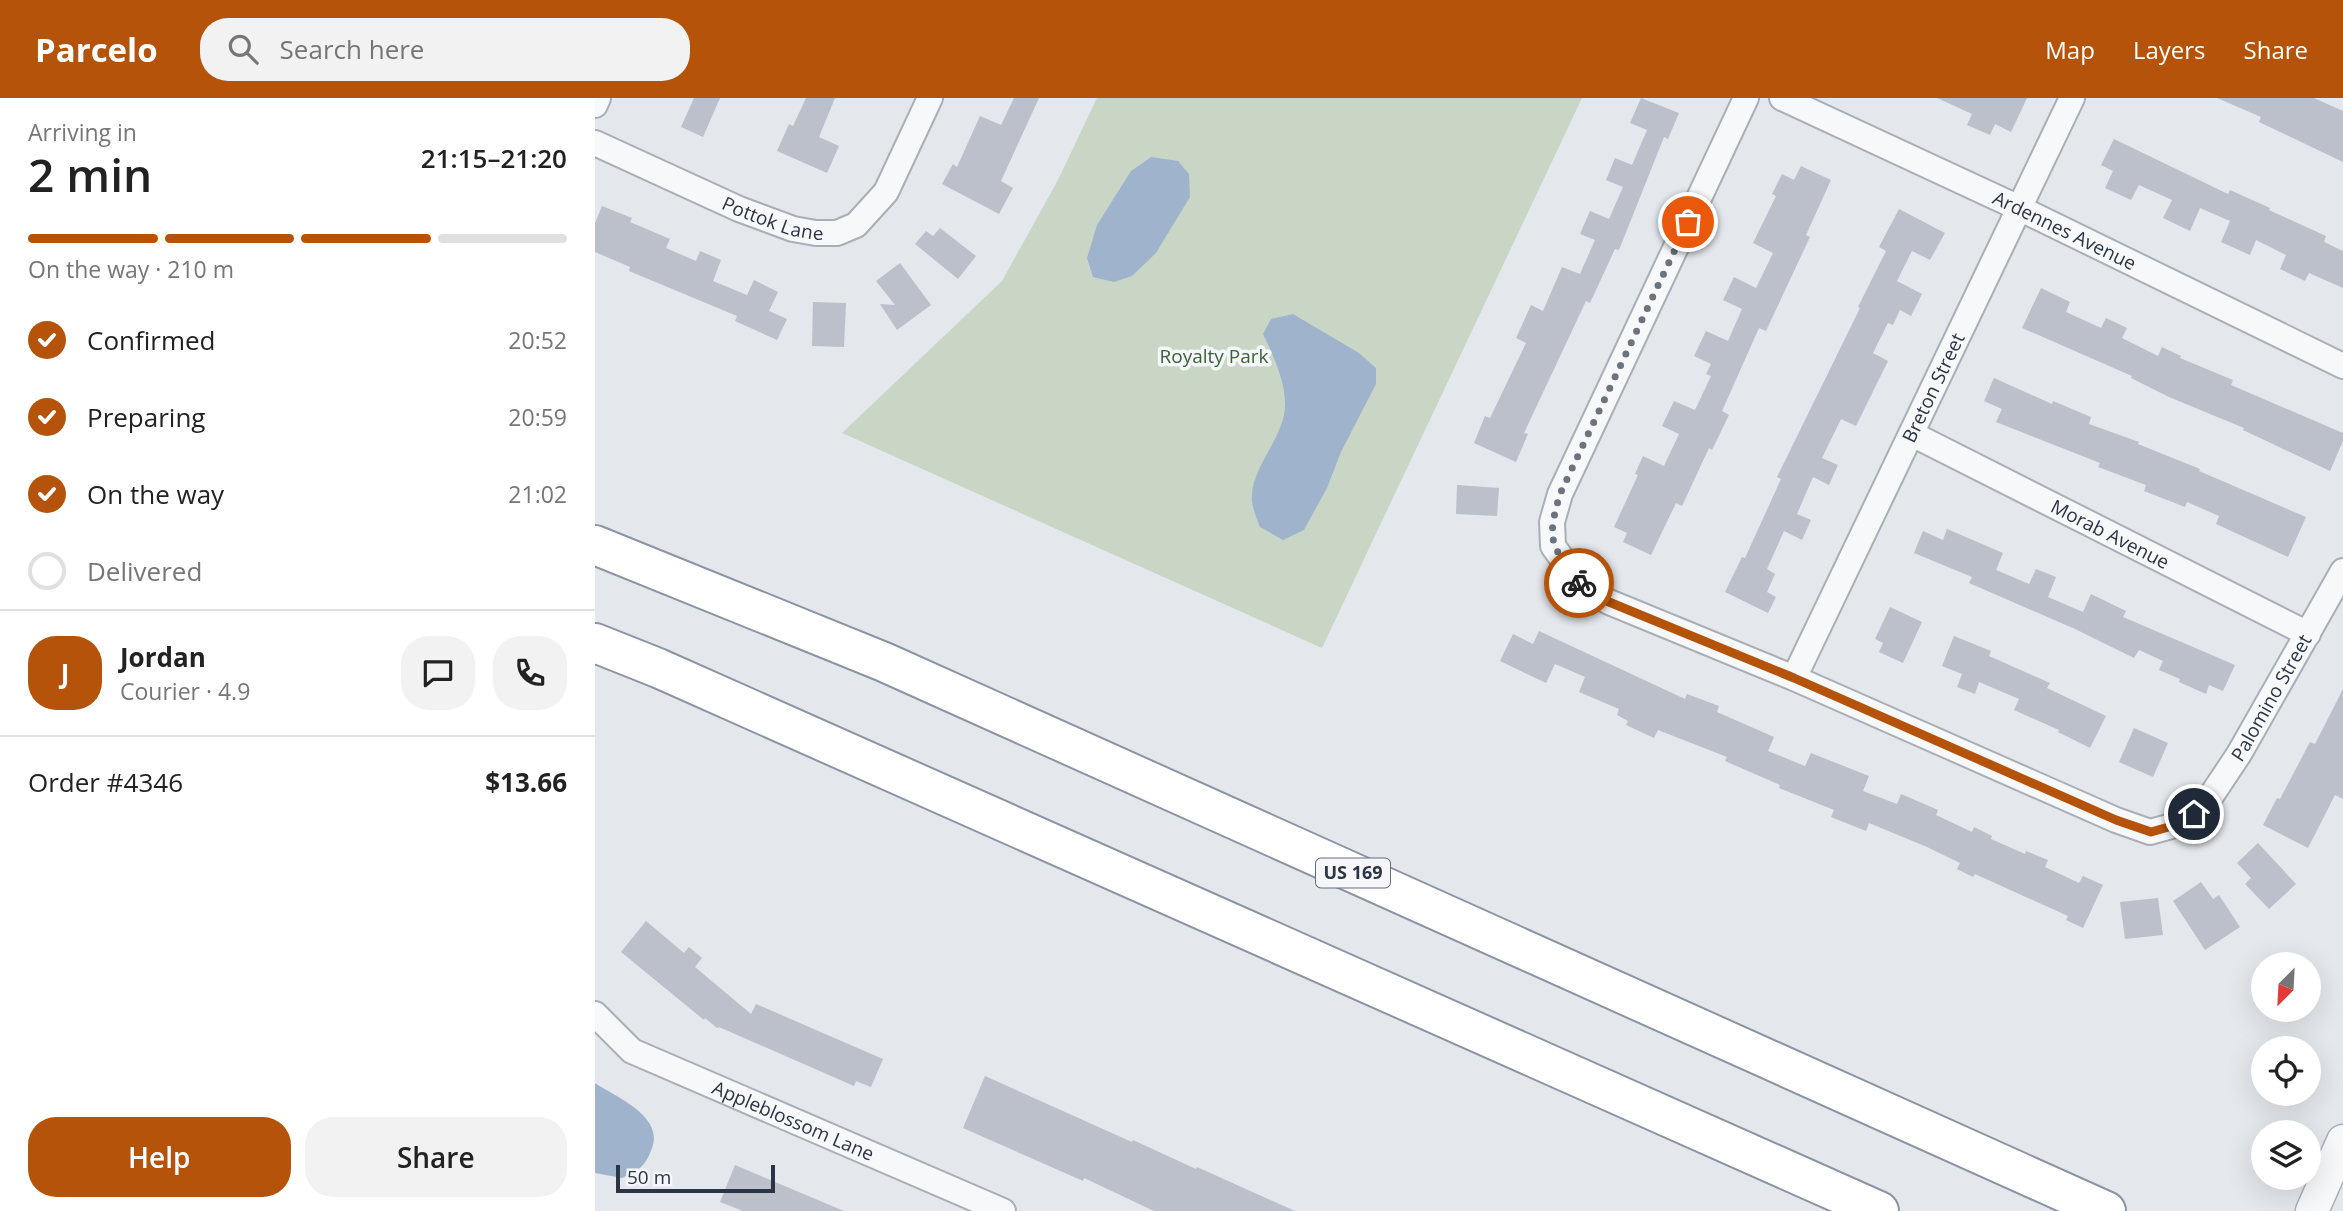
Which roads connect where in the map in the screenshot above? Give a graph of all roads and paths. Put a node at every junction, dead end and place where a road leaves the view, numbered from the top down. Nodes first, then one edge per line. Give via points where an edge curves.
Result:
1 (598, 98) edge
2 (930, 98) edge
3 (1746, 98) edge
4 (1782, 98) edge
5 (2072, 98) edge
6 (595, 105) edge
7 (595, 143) edge
8 (2019, 208) junction
9 (2343, 366) edge
10 (1912, 435) junction
11 (595, 545) edge
12 (2343, 571) edge
13 (2308, 634) junction
14 (595, 643) edge
15 (1794, 678) junction
16 (595, 1014) edge
17 (2343, 1142) edge
18 (956, 1202) edge
19 (1003, 1211) edge
20 (1879, 1211) edge
21 (2106, 1211) edge
22 (2312, 1211) edge

1 - 6 street
2 - 7 street, Pottok Lane via 885,192 856,225 837,233 793,229 739,209
3 - 15 street via 1560,494 1552,522 1553,546 1582,587 1609,602
4 - 8 street, Ardennes Avenue
5 - 8 street, Breton Street
8 - 9 street, Ardennes Avenue
8 - 10 street, Breton Street
10 - 13 street, Morab Avenue
10 - 15 street, Breton Street
11 - 21 highway, US 169 via 884,662
12 - 13 street, Palomino Street
13 - 15 street, Palomino Street via 2209,799 2179,824 2151,832
14 - 20 highway
16 - 18 street, Appleblossom Lane via 632,1051
17 - 22 street
18 - 19 street, Appleblossom Lane

